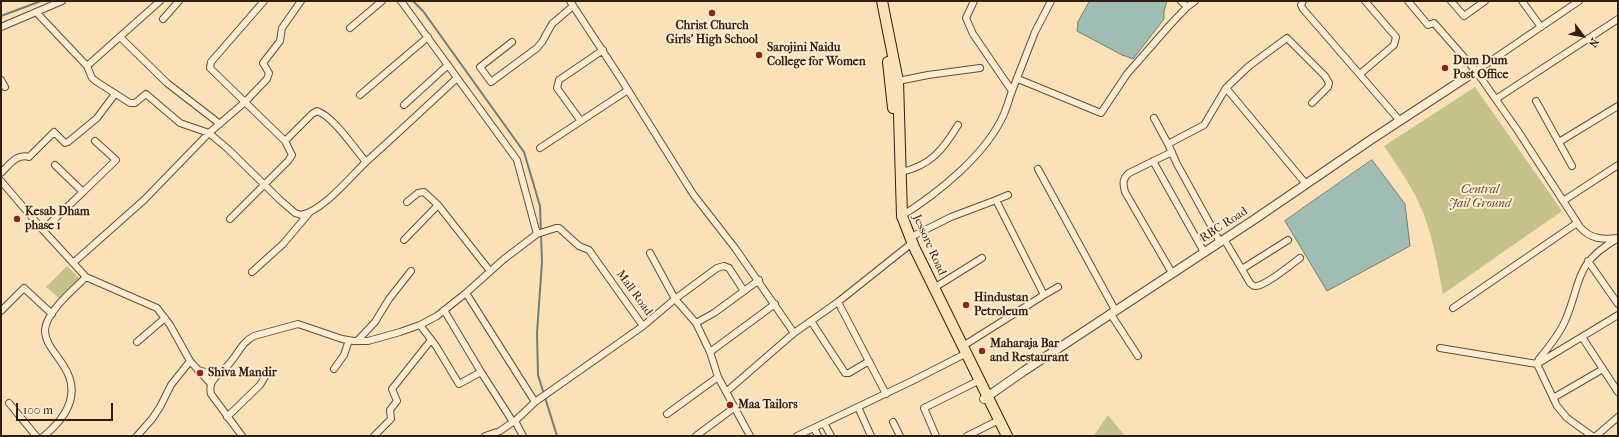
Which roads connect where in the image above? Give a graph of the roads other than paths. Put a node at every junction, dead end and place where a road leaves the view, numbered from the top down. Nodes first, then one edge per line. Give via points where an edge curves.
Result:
1 (62, 1) edge
2 (161, 1) edge
3 (179, 1) edge
4 (264, 1) edge
5 (301, 1) edge
6 (382, 1) edge
7 (400, 1) edge
8 (875, 1) edge
9 (882, 1) edge
10 (974, 1) edge
11 (1051, 1) edge
12 (1181, 1) edge
13 (1195, 1) edge
14 (1303, 1) edge
15 (1365, 1) edge
16 (1408, 1) edge
17 (1451, 1) edge
18 (1485, 1) edge
19 (1522, 1) edge
20 (1579, 1) edge
21 (572, 4) edge
22 (1187, 8) junction
23 (172, 10) junction
24 (36, 12) junction
25 (163, 19) dead end
26 (1618, 19) edge
27 (1, 27) edge
28 (1541, 27) junction
29 (350, 28) dead end
30 (120, 37) junction
31 (428, 37) junction
32 (512, 42) dead end
33 (603, 50) junction
34 (448, 65) junction
35 (87, 66) junction
36 (980, 68) dead end
37 (1476, 71) junction
38 (275, 72) dead end
39 (1360, 74) junction
40 (269, 76) junction
41 (458, 78) junction
42 (1018, 79) junction
43 (1, 80) edge
44 (898, 81) junction
45 (5, 87) dead end
46 (1226, 88) junction
47 (628, 90) junction
48 (1012, 91) junction
49 (115, 94) junction
50 (360, 95) dead end
51 (1496, 99) junction
52 (1536, 101) dead end
53 (245, 102) junction
54 (1312, 103) dead end
55 (404, 105) dead end
56 (1618, 106) edge
57 (1154, 118) dead end
58 (580, 120) junction
59 (1400, 121) junction
60 (220, 124) junction
61 (958, 125) dead end
62 (210, 133) junction
63 (95, 141) dead end
64 (285, 141) junction
65 (1559, 142) junction
66 (1168, 144) junction
67 (540, 148) dead end
68 (1172, 152) junction
69 (1153, 161) junction
70 (366, 162) junction
71 (55, 165) dead end
72 (1618, 165) edge
73 (1572, 166) dead end
74 (1038, 169) dead end
75 (901, 172) junction
76 (1, 173) edge
77 (1, 181) edge
78 (1306, 184) junction
79 (265, 185) junction
80 (83, 192) junction
81 (1008, 195) dead end
82 (996, 200) junction
83 (1563, 201) junction
84 (407, 202) dead end
85 (438, 205) junction
86 (311, 211) junction
87 (900, 217) junction
88 (230, 219) dead end
89 (1577, 223) junction
90 (43, 230) junction
91 (538, 233) junction
92 (1618, 238) edge
93 (404, 240) dead end
94 (1288, 240) dead end
95 (909, 241) junction
96 (1222, 241) junction
97 (1204, 252) junction
98 (650, 253) dead end
99 (982, 258) dead end
100 (1300, 258) dead end
101 (1588, 261) junction
102 (73, 263) junction
103 (1242, 269) junction
104 (411, 271) dead end
105 (490, 271) junction
106 (252, 272) dead end
107 (1172, 272) junction
108 (86, 277) junction
109 (758, 280) junction
110 (1058, 287) dead end
111 (934, 288) junction
112 (744, 291) junction
113 (466, 293) junction
114 (1044, 295) junction
115 (676, 299) junction
116 (838, 302) junction
117 (775, 304) junction
118 (1618, 304) edge
119 (1453, 308) dead end
120 (444, 310) junction
121 (1, 311) edge
122 (1113, 312) junction
123 (52, 314) junction
124 (1618, 315) edge
125 (165, 318) junction
126 (810, 321) junction
127 (696, 323) junction
128 (420, 325) junction
129 (643, 326) junction
130 (794, 333) junction
131 (1582, 337) junction
132 (349, 340) junction
133 (431, 340) junction
134 (357, 341) junction
135 (137, 342) dead end
136 (1440, 348) dead end
137 (963, 351) junction
138 (710, 352) junction
139 (1138, 356) dead end
140 (190, 361) junction
141 (869, 361) junction
142 (1537, 364) junction
143 (334, 369) dead end
144 (1603, 369) junction
145 (198, 370) junction
146 (269, 370) dead end
147 (481, 372) junction
148 (217, 375) junction
149 (718, 377) junction
150 (976, 382) junction
151 (211, 384) junction
152 (726, 392) junction
153 (1618, 392) edge
154 (886, 394) junction
155 (986, 397) junction
156 (1553, 398) junction
157 (535, 402) junction
158 (9, 403) dead end
159 (735, 407) junction
160 (858, 407) junction
161 (667, 414) dead end
162 (227, 417) junction
163 (1618, 417) edge
164 (514, 422) junction
165 (893, 422) dead end
166 (995, 422) junction
167 (824, 423) junction
168 (814, 428) junction
169 (51, 430) junction
170 (36, 436) edge
171 (44, 436) edge
172 (56, 436) edge
173 (137, 436) edge
174 (242, 436) edge
175 (374, 436) edge
176 (485, 436) edge
177 (523, 436) edge
178 (696, 436) edge
179 (750, 436) edge
180 (798, 436) edge
181 (818, 436) edge
182 (831, 436) edge
183 (871, 436) edge
184 (900, 436) edge
185 (936, 436) edge
186 (967, 436) edge
187 (1002, 436) edge
188 (1008, 436) edge
189 (1592, 436) edge
190 (1596, 436) edge

1 - 24 street
2 - 23 street
2 - 30 street
3 - 23 street
4 - 53 street via 209,66
5 - 40 street via 282,28 280,41 262,63
6 - 29 street
7 - 31 street
8 - 87 main road, Jessore Road via 888,60 893,112 894,168
9 - 44 main road, Jessore Road
10 - 48 street via 966,18 973,34
11 - 42 street via 1026,52
12 - 22 street
13 - 22 street
14 - 39 street via 1303,9
15 - 39 street via 1396,37 1396,41
16 - 37 street via 1428,25 1434,23
17 - 18 street via 1464,16
19 - 28 street
20 - 28 street
21 - 32 street via 552,24 537,48 491,82 480,67
21 - 33 street
22 - 42 street via 1127,74 1101,113
23 - 25 street
24 - 27 street
24 - 35 street
26 - 51 street
28 - 37 street
30 - 35 street
30 - 60 street via 167,83
31 - 34 street
31 - 50 street
33 - 47 street
33 - 58 street via 559,80 557,85 563,98
34 - 41 street
34 - 55 street
35 - 49 street via 92,78
36 - 44 street
37 - 51 street
37 - 59 street, RBC Road
38 - 40 street
39 - 59 street
40 - 53 street
41 - 70 street
41 - 91 street via 517,160
42 - 48 street
43 - 45 street
44 - 75 main road, Jessore Road
46 - 54 street via 1249,66 1286,38 1329,82 1328,87
46 - 66 street via 1204,125
46 - 78 street
47 - 58 street
47 - 109 street via 693,194
48 - 87 street via 1004,115 986,143 967,165
49 - 62 street via 132,104 146,94 180,123
49 - 76 street via 97,118 68,142 65,143 54,132 30,157 18,157
51 - 83 street
52 - 65 street
53 - 60 street
53 - 64 street
56 - 65 street
57 - 66 street
58 - 67 street
59 - 78 street, RBC Road
60 - 62 street
61 - 75 street via 938,154 918,167
62 - 79 street
62 - 102 street via 144,200
63 - 80 street via 116,160
64 - 70 street via 317,111 336,126
64 - 79 street via 292,154
65 - 73 street
66 - 68 street
68 - 69 street
68 - 96 street
69 - 97 street
69 - 107 street via 1129,174 1123,186
70 - 86 street via 331,197
71 - 80 street
72 - 83 street
74 - 122 street
75 - 87 main road, Jessore Road
77 - 90 street
78 - 96 street, RBC Road
79 - 86 street via 295,213 300,215
79 - 88 street
80 - 90 street
81 - 82 street
82 - 95 street via 951,217
82 - 114 street
83 - 89 street
84 - 85 street via 418,193 424,192
85 - 93 street
85 - 105 street
86 - 106 street via 283,244
87 - 95 main road, Jessore Road
89 - 92 street via 1591,236 1602,239
89 - 119 street
90 - 102 street
91 - 105 street
91 - 129 street, Mall Road via 556,228 562,230 579,246 589,250
92 - 101 street
94 - 103 street
95 - 111 main road, Jessore Road
95 - 116 street
95 - 137 main road, Jessore Road
96 - 97 street, RBC Road
96 - 103 street
97 - 107 street, RBC Road
98 - 115 street
99 - 111 street
100 - 103 street via 1256,287 1250,283
101 - 118 street
101 - 142 street via 1578,279 1565,323
102 - 108 street
104 - 134 street via 375,322
105 - 113 street
107 - 122 street, RBC Road
108 - 123 street
108 - 125 street via 157,308
109 - 112 street
109 - 117 street
110 - 114 street
111 - 137 main road, Jessore Road
112 - 115 street, Mall Road via 729,268 724,266 717,268
112 - 127 street
113 - 120 street
113 - 157 street
114 - 137 street
115 - 127 street
115 - 129 street, Mall Road
116 - 126 street
116 - 141 street
117 - 130 street
117 - 138 street
120 - 128 street
120 - 147 street
121 - 123 street via 24,288
122 - 139 street
122 - 155 street, RBC Road
123 - 169 street via 45,328 47,341 70,377 72,393 69,407 59,424
124 - 131 street
125 - 135 street
125 - 140 street
126 - 130 street
126 - 141 street via 845,373
127 - 138 street
128 - 133 street
128 - 134 street via 368,341
129 - 157 street
130 - 152 street
131 - 142 street
131 - 144 street
132 - 134 street
132 - 143 street via 344,355
132 - 148 street via 304,325 285,326 248,339 231,363
133 - 147 street via 459,384
133 - 175 street via 392,389 397,401 390,410 391,419
136 - 142 street
137 - 150 main road, Jessore Road
137 - 154 street
137 - 155 main road, Jessore Road
138 - 149 street
140 - 145 street
140 - 173 street via 171,384 152,419
141 - 154 street
142 - 156 street
144 - 153 street
144 - 156 street
145 - 148 street
145 - 151 street
146 - 162 street via 260,385
147 - 164 street
148 - 151 street
149 - 152 street
149 - 161 street
150 - 155 main road, Jessore Road
150 - 185 street via 924,408
151 - 162 street via 210,394
152 - 159 street
154 - 160 street
155 - 166 main road, Jessore Road
155 - 188 main road, Jessore Road
156 - 189 street via 1567,418
157 - 164 street
158 - 170 street
159 - 178 street
159 - 179 street
160 - 167 street
160 - 183 street
162 - 174 street
163 - 190 street
164 - 176 street via 500,431
164 - 177 street
165 - 184 street
166 - 186 street
166 - 187 main road, Jessore Road
167 - 168 street
167 - 182 street
168 - 180 street
168 - 181 street
169 - 171 street
169 - 172 street

